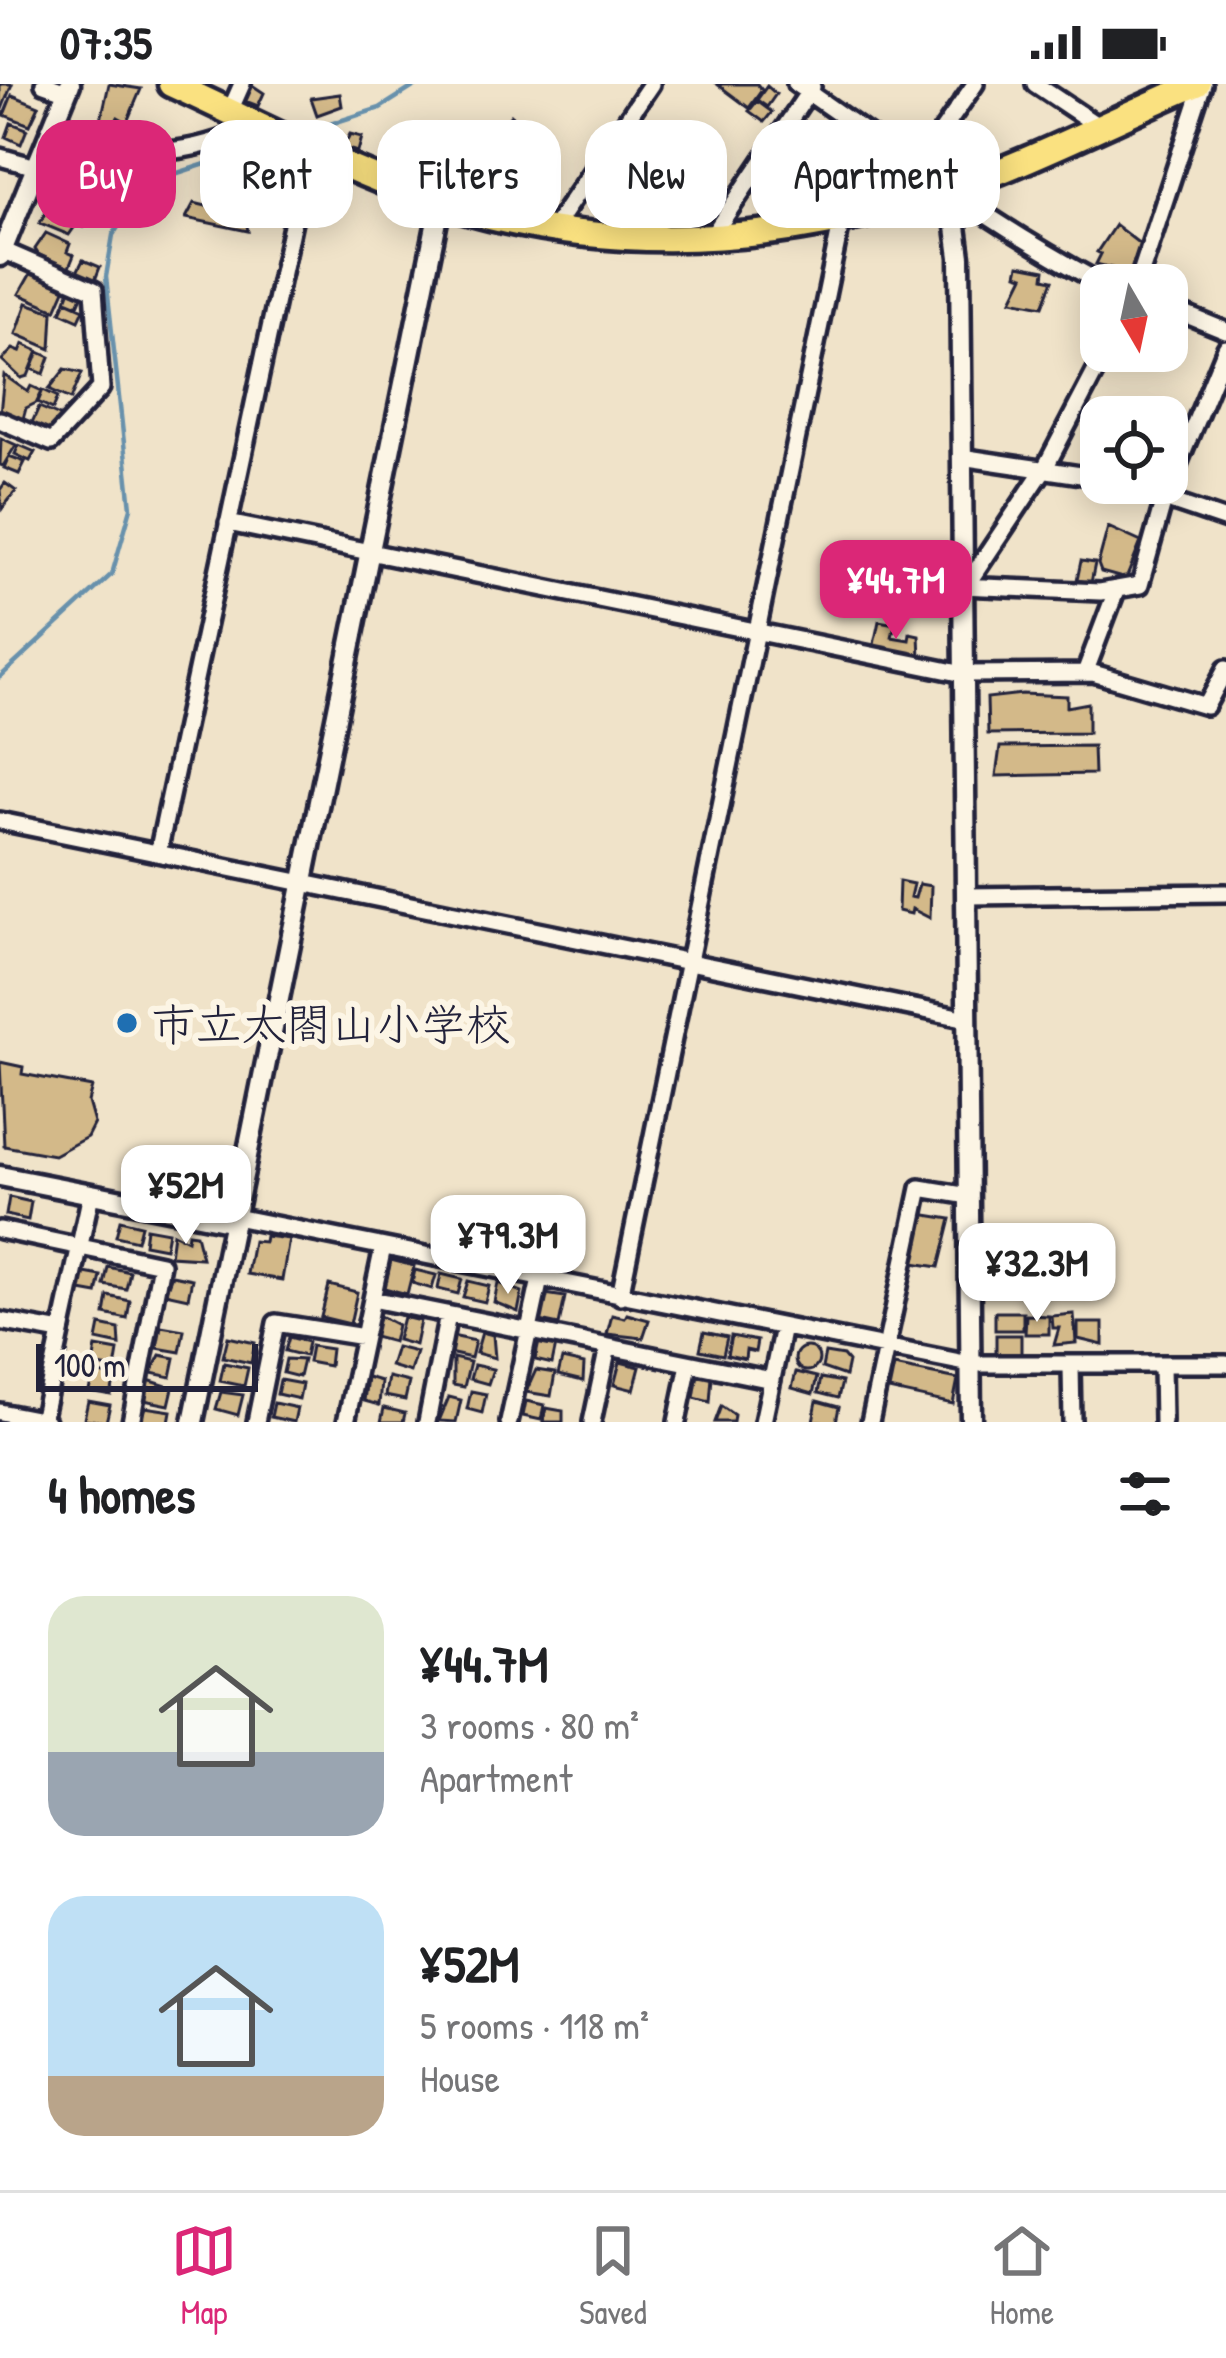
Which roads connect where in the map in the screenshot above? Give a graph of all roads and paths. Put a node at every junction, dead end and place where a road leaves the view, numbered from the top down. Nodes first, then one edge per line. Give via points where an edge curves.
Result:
1 (44, 84) edge
2 (171, 84) edge
3 (242, 84) edge
4 (651, 84) edge
5 (975, 84) edge
6 (1035, 84) edge
7 (1200, 84) edge
8 (806, 87) edge
9 (68, 88) edge
10 (1059, 91) edge
11 (230, 111) junction
12 (55, 120) edge
13 (251, 120) edge
14 (853, 120) edge
15 (950, 120) edge
16 (1098, 126) junction
17 (0, 157) edge
18 (36, 167) joint
19 (1000, 168) edge
20 (1000, 226) edge
21 (289, 228) edge
22 (437, 228) edge
23 (544, 228) edge
24 (779, 228) edge
25 (840, 228) edge
26 (956, 228) edge
27 (552, 230) junction
28 (710, 239) junction
29 (1, 253) edge
30 (1144, 264) edge
31 (1080, 272) edge
32 (1188, 316) edge
33 (1226, 331) edge
34 (1226, 347) edge
35 (1095, 372) edge
36 (0, 420) edge
37 (1188, 440) edge
38 (961, 457) junction
39 (1046, 466) junction
40 (1080, 473) edge
41 (1163, 504) edge
42 (1185, 504) edge
43 (1226, 520) edge
44 (228, 523) junction
45 (371, 552) junction
46 (964, 586) junction
47 (1116, 591) junction
48 (756, 632) junction
49 (1226, 669) edge
50 (1085, 673) junction
51 (964, 674) junction
52 (0, 821) edge
53 (158, 854) junction
54 (304, 882) junction
55 (1226, 892) edge
56 (966, 896) junction
57 (689, 961) junction
58 (968, 1019) junction
59 (0, 1175) edge
60 (91, 1194) junction
61 (969, 1196) junction
62 (234, 1220) junction
63 (0, 1230) edge
64 (80, 1247) junction
65 (382, 1247) junction
66 (540, 1279) junction
67 (620, 1296) junction
68 (372, 1299) junction
69 (448, 1315) junction
70 (0, 1321) edge
71 (783, 1327) junction
72 (528, 1331) junction
73 (61, 1332) junction
74 (364, 1337) junction
75 (608, 1347) junction
76 (884, 1347) junction
77 (689, 1364) junction
78 (970, 1364) junction
79 (1226, 1364) edge
80 (1162, 1365) junction
81 (1071, 1366) junction
82 (772, 1380) junction
83 (0, 1412) edge
84 (46, 1421) edge
85 (131, 1422) edge
86 (193, 1422) edge
87 (256, 1422) edge
88 (346, 1422) edge
89 (427, 1422) edge
90 (508, 1422) edge
91 (592, 1422) edge
92 (677, 1422) edge
93 (763, 1422) edge
94 (870, 1422) edge
95 (971, 1422) edge
96 (1072, 1422) edge
97 (1162, 1422) edge

1 - 9 street
2 - 11 main road
3 - 11 street
4 - 27 street
5 - 15 street
6 - 10 street
7 - 16 main road
7 - 30 street
8 - 14 street
8 - 28 street
9 - 12 street
10 - 16 street
11 - 13 main road
16 - 19 main road
17 - 18 street
18 - 29 street
20 - 31 street
21 - 44 street
22 - 45 street
23 - 27 main road
24 - 28 main road
25 - 48 street
26 - 38 street
27 - 28 main road
29 - 36 street via 94,290 101,388 51,442
32 - 33 street
34 - 37 street
35 - 39 street
38 - 39 street
38 - 46 street
39 - 40 street
39 - 46 street
41 - 47 street via 1140,585
42 - 43 street
44 - 45 street
44 - 53 street
45 - 48 street
45 - 54 street
46 - 47 street
46 - 51 street
47 - 50 street
48 - 51 street
48 - 57 street
49 - 50 street via 1206,706
50 - 51 street
51 - 56 street
52 - 53 street
53 - 54 street
54 - 57 street
54 - 62 street
55 - 56 street
56 - 58 street
57 - 58 street
57 - 67 street
58 - 61 street
59 - 60 street
60 - 62 street
60 - 64 street
61 - 76 street via 920,1189
61 - 78 street
62 - 65 street
62 - 86 street
63 - 64 street
64 - 73 street
64 - 85 street via 161,1264
65 - 66 street
65 - 68 street
66 - 67 street
66 - 72 street
67 - 71 street
68 - 69 street
68 - 74 street
69 - 72 street
69 - 89 street
70 - 73 street
71 - 76 street
71 - 82 street
72 - 75 street
72 - 90 street
73 - 84 street
74 - 87 street via 276,1323
74 - 88 street
75 - 77 street
75 - 91 street
76 - 78 street
76 - 94 street
77 - 82 street
77 - 92 street
78 - 81 street
78 - 95 street
79 - 80 street
80 - 81 street
80 - 97 street
81 - 96 street
82 - 93 street
83 - 84 street

